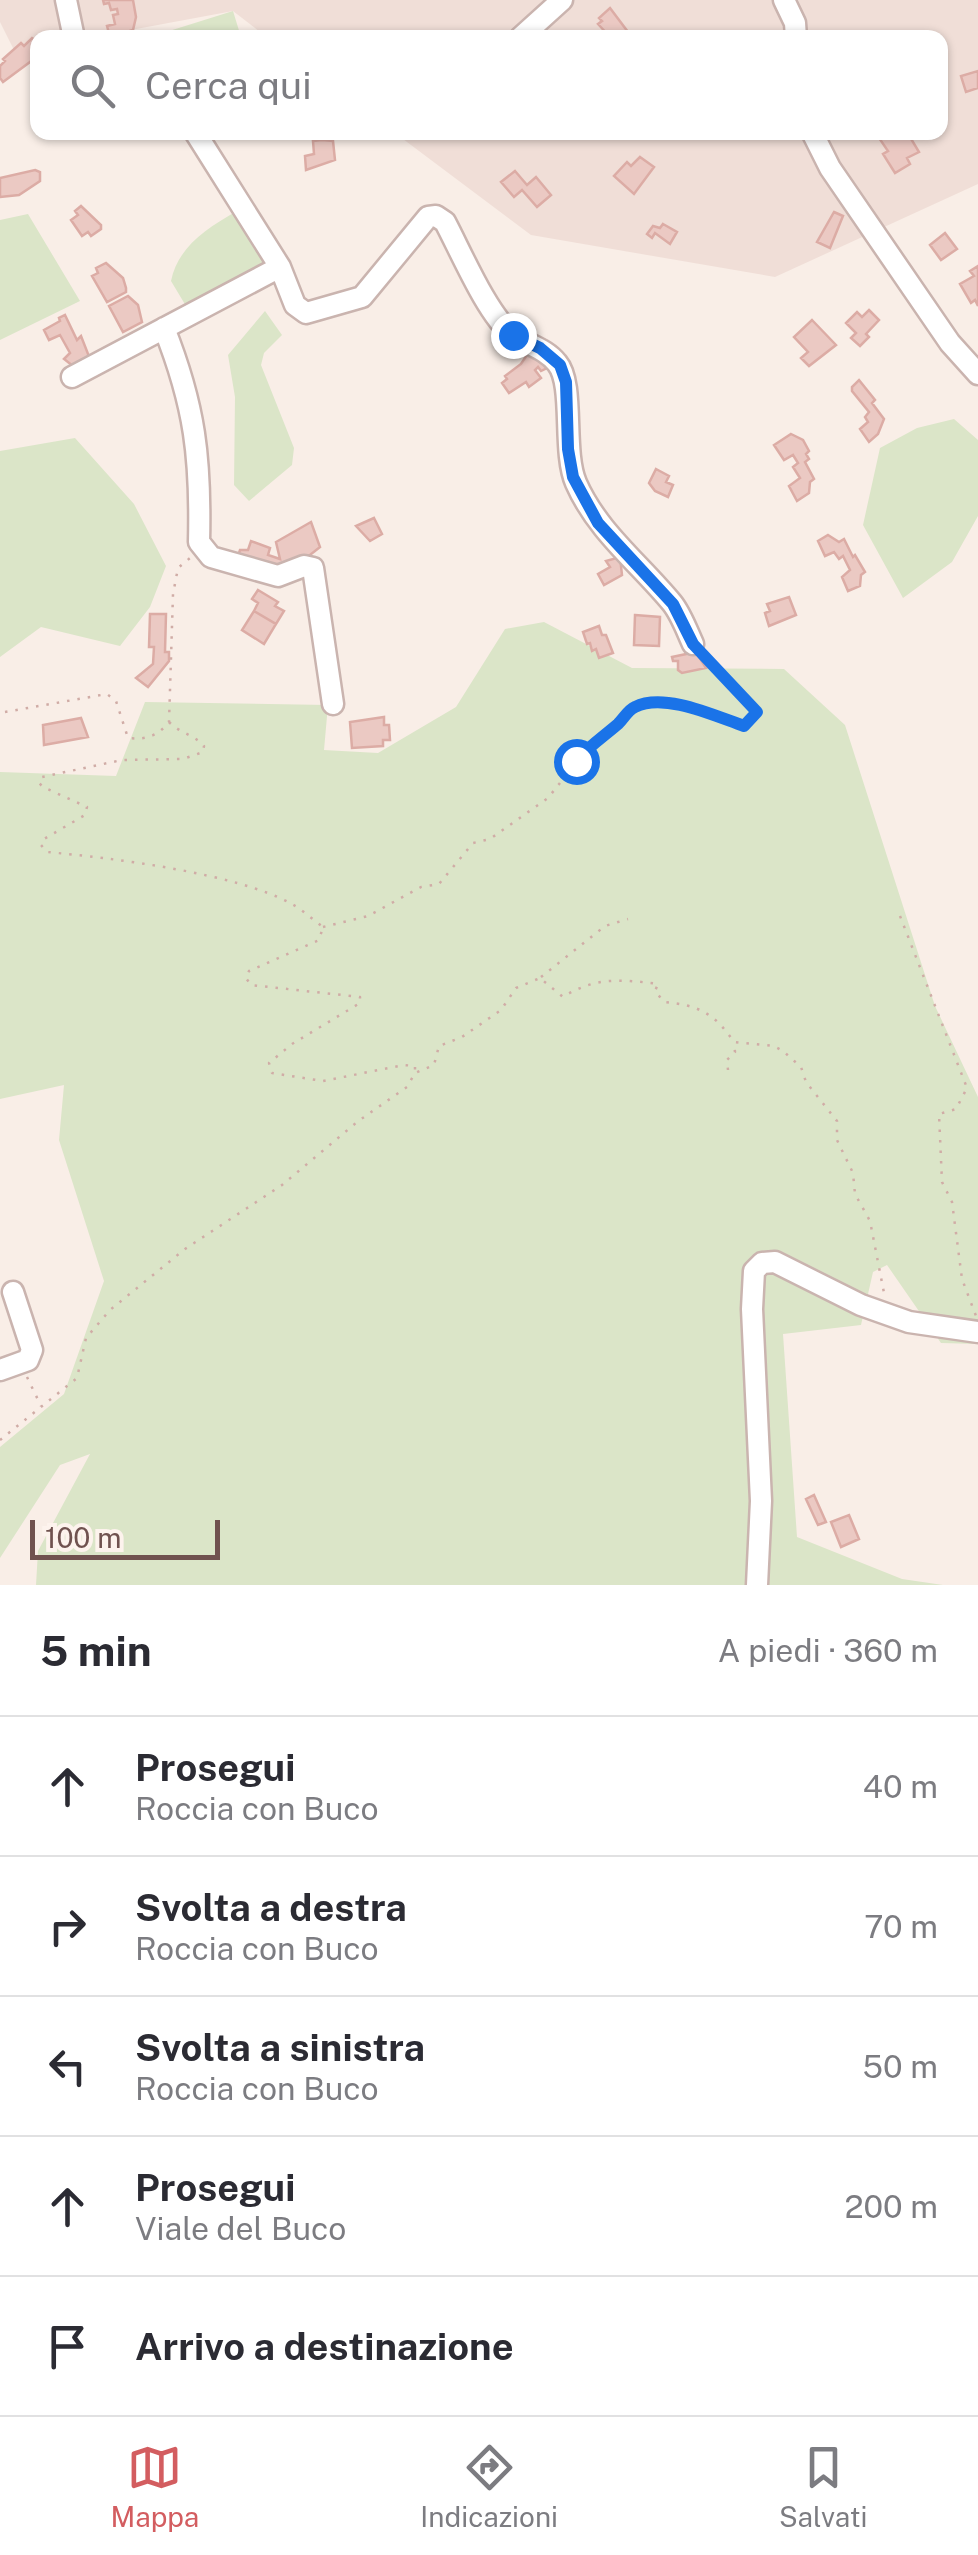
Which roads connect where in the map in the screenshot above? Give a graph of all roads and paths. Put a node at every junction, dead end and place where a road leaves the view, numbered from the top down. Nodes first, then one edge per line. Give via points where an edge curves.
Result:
1 (66, 0) edge
2 (562, 0) edge
3 (784, 0) edge
4 (72, 30) edge
5 (529, 30) edge
6 (795, 30) edge
7 (200, 140) edge
8 (816, 140) edge
9 (280, 267) junction
10 (164, 328) junction
11 (978, 374) edge
12 (72, 377) dead end
13 (203, 548) junction
14 (693, 644) joint
15 (332, 704) dead end
16 (4, 712) dead end
17 (170, 722) junction
18 (900, 916) dead end
19 (628, 919) dead end
20 (323, 927) junction
21 (540, 978) junction
22 (734, 1042) junction
23 (728, 1070) dead end
24 (415, 1073) junction
25 (13, 1292) dead end
26 (888, 1314) junction
27 (970, 1332) edge
28 (9, 1367) edge
29 (42, 1408) junction
30 (0, 1440) edge
31 (758, 1585) edge

1 - 4 street
2 - 5 street
3 - 6 street
7 - 9 street
8 - 11 street via 950,343
9 - 10 street
9 - 14 street via 294,305 306,313 362,297 428,217 445,222 496,316 560,365 568,449 584,501 673,604
10 - 12 street
10 - 13 street via 193,413
13 - 15 street via 211,557 278,576 313,568
13 - 17 path via 178,568 173,594
14 - 20 path via 757,712 744,726 655,701 632,707 594,740 548,798 472,843 439,884 368,916
16 - 17 path via 107,694 116,701 128,738 142,740
17 - 20 path via 198,738 203,752 42,777 44,788 86,807 85,815 41,845 47,852 217,878 292,904
18 - 27 path via 967,1088 956,1109 940,1114 942,1182 977,1319
19 - 21 path via 605,926
20 - 24 path via 320,940 248,971 246,978 251,985 360,997 360,1003 292,1044 269,1063 272,1073 324,1081 404,1064 415,1066
21 - 22 path via 562,997 588,982 658,984 655,991 664,1002 718,1019
21 - 24 path via 516,988 501,1010 462,1037 439,1046 434,1065
22 - 23 path
22 - 26 path via 784,1051 837,1121 837,1140 870,1221
24 - 29 path via 407,1088 110,1310 86,1338 77,1378
25 - 28 street via 32,1350 28,1360
26 - 27 street
26 - 31 street via 787,1266 762,1263 754,1271
28 - 29 path via 35,1389
29 - 30 path

